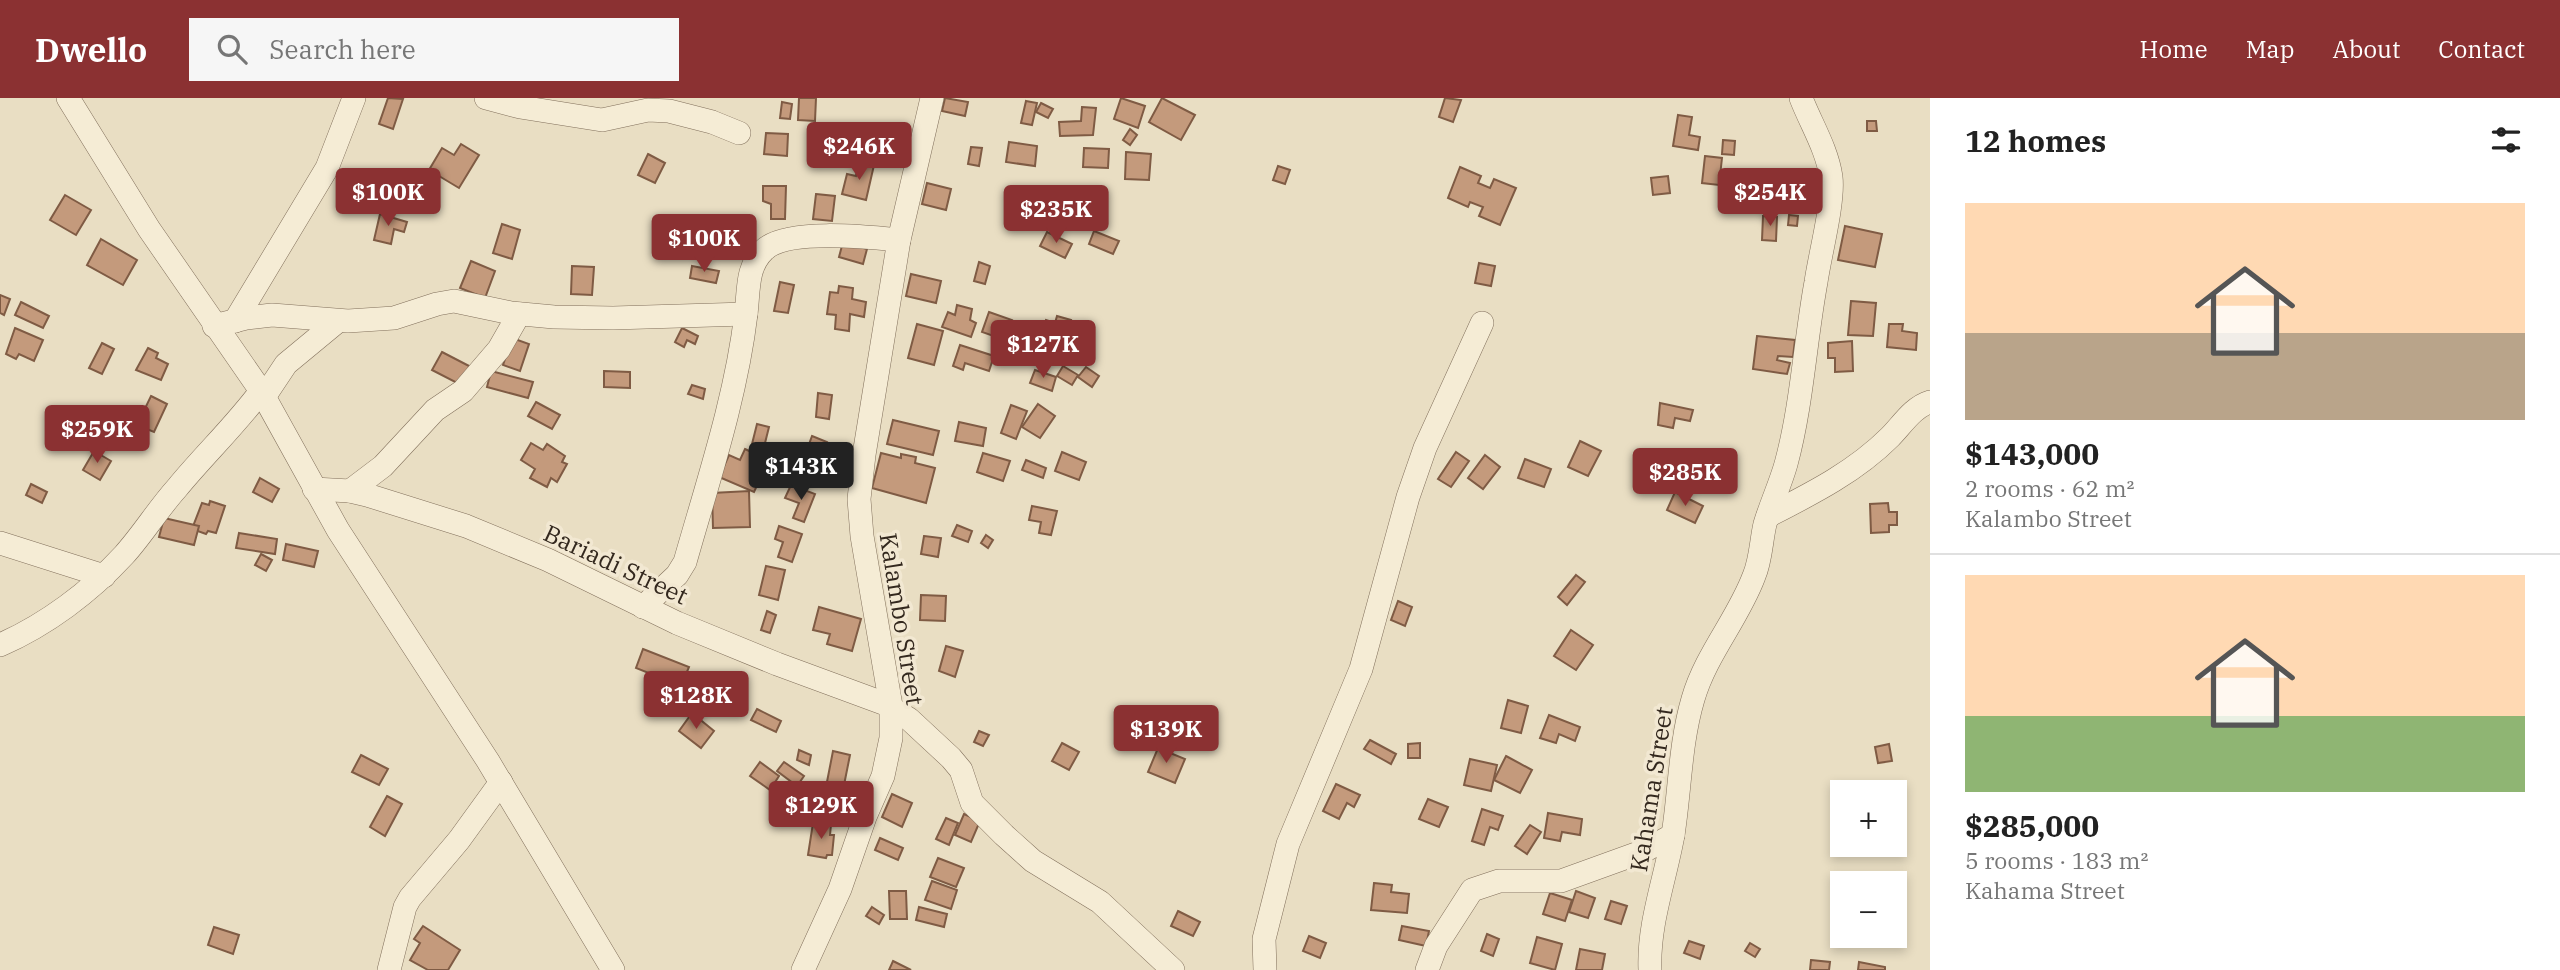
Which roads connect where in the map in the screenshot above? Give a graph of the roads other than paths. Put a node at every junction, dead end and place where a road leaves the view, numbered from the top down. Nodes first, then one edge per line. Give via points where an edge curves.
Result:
1 (68, 98) edge
2 (354, 98) edge
3 (486, 98) edge
4 (932, 98) edge
5 (1801, 98) edge
6 (739, 133) dead end
7 (899, 240) junction
8 (519, 314) junction
9 (746, 314) junction
10 (338, 321) junction
11 (224, 323) junction
12 (1482, 323) dead end
13 (262, 394) junction
14 (1930, 402) edge
15 (314, 489) junction
16 (350, 491) junction
17 (1768, 516) junction
18 (0, 543) edge
19 (104, 576) junction
20 (643, 607) junction
21 (0, 645) edge
22 (891, 707) junction
23 (501, 782) junction
24 (1673, 835) junction
25 (389, 970) edge
26 (613, 970) edge
27 (803, 970) edge
28 (1173, 970) edge
29 (1265, 970) edge
30 (1427, 970) edge
31 (1650, 970) edge

1 - 11 street via 149,229
2 - 11 street via 327,168
3 - 6 street via 602,120 648,110 669,111
4 - 7 street, Kalambo Street
5 - 17 street, Kahama Street via 1825,154 1830,198 1797,413 1786,465
7 - 9 street via 814,236 766,247 748,279
7 - 22 street, Kalambo Street via 859,499
8 - 9 street via 613,318
8 - 10 street via 454,301 394,318
8 - 16 street via 492,358 463,391 435,410 383,466
9 - 20 street via 736,372 685,562
10 - 11 street via 272,315
10 - 13 street via 286,364
11 - 13 street
12 - 29 street via 1425,448 1362,669 1288,844 1264,939
13 - 15 street
13 - 19 street
14 - 17 street via 1922,404 1889,439 1843,475
15 - 16 street, Bariadi Street
15 - 23 street
16 - 20 street, Bariadi Street via 510,543
17 - 24 street, Kahama Street via 1755,574 1693,696
18 - 19 street
19 - 21 street via 44,621
20 - 22 street, Bariadi Street
22 - 27 street, Kalambo Street via 891,738 883,776
22 - 28 street, Bariadi Street via 951,758 961,770 972,803 1004,835 1033,861 1100,902
23 - 25 street via 405,907
23 - 26 street
24 - 30 street via 1562,881 1499,880 1472,890 1436,946
24 - 31 street, Kahama Street via 1655,916

